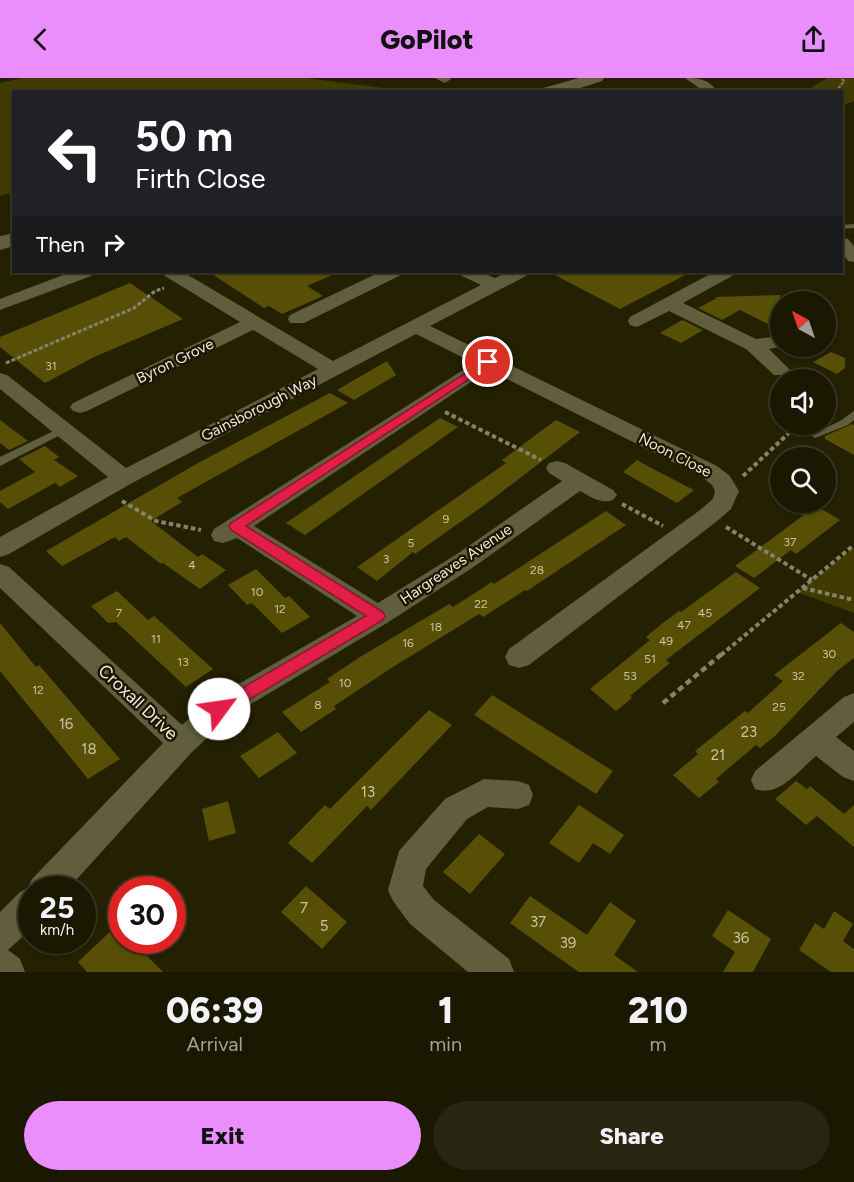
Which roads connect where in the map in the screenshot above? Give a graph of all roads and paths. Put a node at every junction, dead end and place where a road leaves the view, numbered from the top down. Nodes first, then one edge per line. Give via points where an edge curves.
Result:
1 (596, 78) edge
2 (691, 78) edge
3 (841, 78) edge
4 (556, 90) edge
5 (710, 90) edge
6 (837, 90) edge
7 (843, 244) edge
8 (854, 257) edge
9 (82, 273) edge
10 (390, 273) edge
11 (470, 273) edge
12 (518, 273) edge
13 (724, 273) edge
14 (178, 275) edge
15 (496, 285) junction
16 (670, 304) junction
17 (0, 305) edge
18 (297, 319) dead end
19 (637, 321) dead end
20 (254, 322) junction
21 (417, 327) junction
22 (770, 343) edge
23 (753, 345) junction
24 (488, 362) junction
25 (0, 366) edge
26 (779, 369) edge
27 (333, 370) junction
28 (3, 386) edge
29 (86, 399) dead end
30 (426, 402) junction
31 (854, 414) edge
32 (836, 426) edge
33 (64, 429) junction
34 (787, 435) edge
35 (0, 462) edge
36 (568, 474) junction
37 (124, 478) junction
38 (104, 489) junction
39 (727, 491) junction
40 (605, 495) joint
41 (708, 516) junction
42 (229, 531) junction
43 (682, 536) junction
44 (854, 545) edge
45 (0, 548) edge
46 (0, 573) edge
47 (812, 580) junction
48 (802, 588) junction
49 (854, 600) edge
50 (378, 616) junction
51 (528, 656) dead end
52 (663, 703) dead end
53 (854, 705) edge
54 (815, 738) junction
55 (182, 743) junction
56 (854, 768) edge
57 (766, 780) dead end
58 (518, 795) dead end
59 (57, 876) edge
60 (18, 917) edge
61 (0, 936) edge
62 (0, 964) edge
63 (492, 971) edge
64 (7, 972) edge

1 - 4 street
2 - 5 street
3 - 6 path via 844,81
7 - 8 street
9 - 17 street
10 - 18 street via 334,294
11 - 15 street
12 - 15 street, Gainsborough Way
13 - 16 street
14 - 20 street
14 - 25 path via 134,308
15 - 21 street, Gainsborough Way
16 - 19 street
16 - 23 street
20 - 27 street
20 - 29 street, Byron Grove
21 - 24 street, Noon Close
21 - 27 street, Gainsborough Way
22 - 23 street
23 - 26 street
24 - 30 street
24 - 39 street, Noon Close via 709,471
27 - 37 street, Gainsborough Way
28 - 33 street
30 - 36 path
30 - 42 street
31 - 32 lane
33 - 35 lane
33 - 37 street
34 - 39 path
36 - 40 street
36 - 50 street, Hargreaves Avenue via 466,560
37 - 38 street, Gainsborough Way
38 - 42 path via 156,521
38 - 45 street, Gainsborough Way
39 - 41 street via 723,503
40 - 43 path
41 - 43 street
41 - 47 path
42 - 50 street
43 - 51 street
44 - 47 path
46 - 55 street, Croxall Drive
47 - 48 path
48 - 49 path
48 - 52 path
50 - 55 street, Hargreaves Avenue via 219,709
53 - 54 street
54 - 56 street
54 - 57 street
55 - 59 street, Croxall Drive
58 - 63 street via 484,793 456,809 411,862 405,890 422,912
60 - 61 street
62 - 64 street

